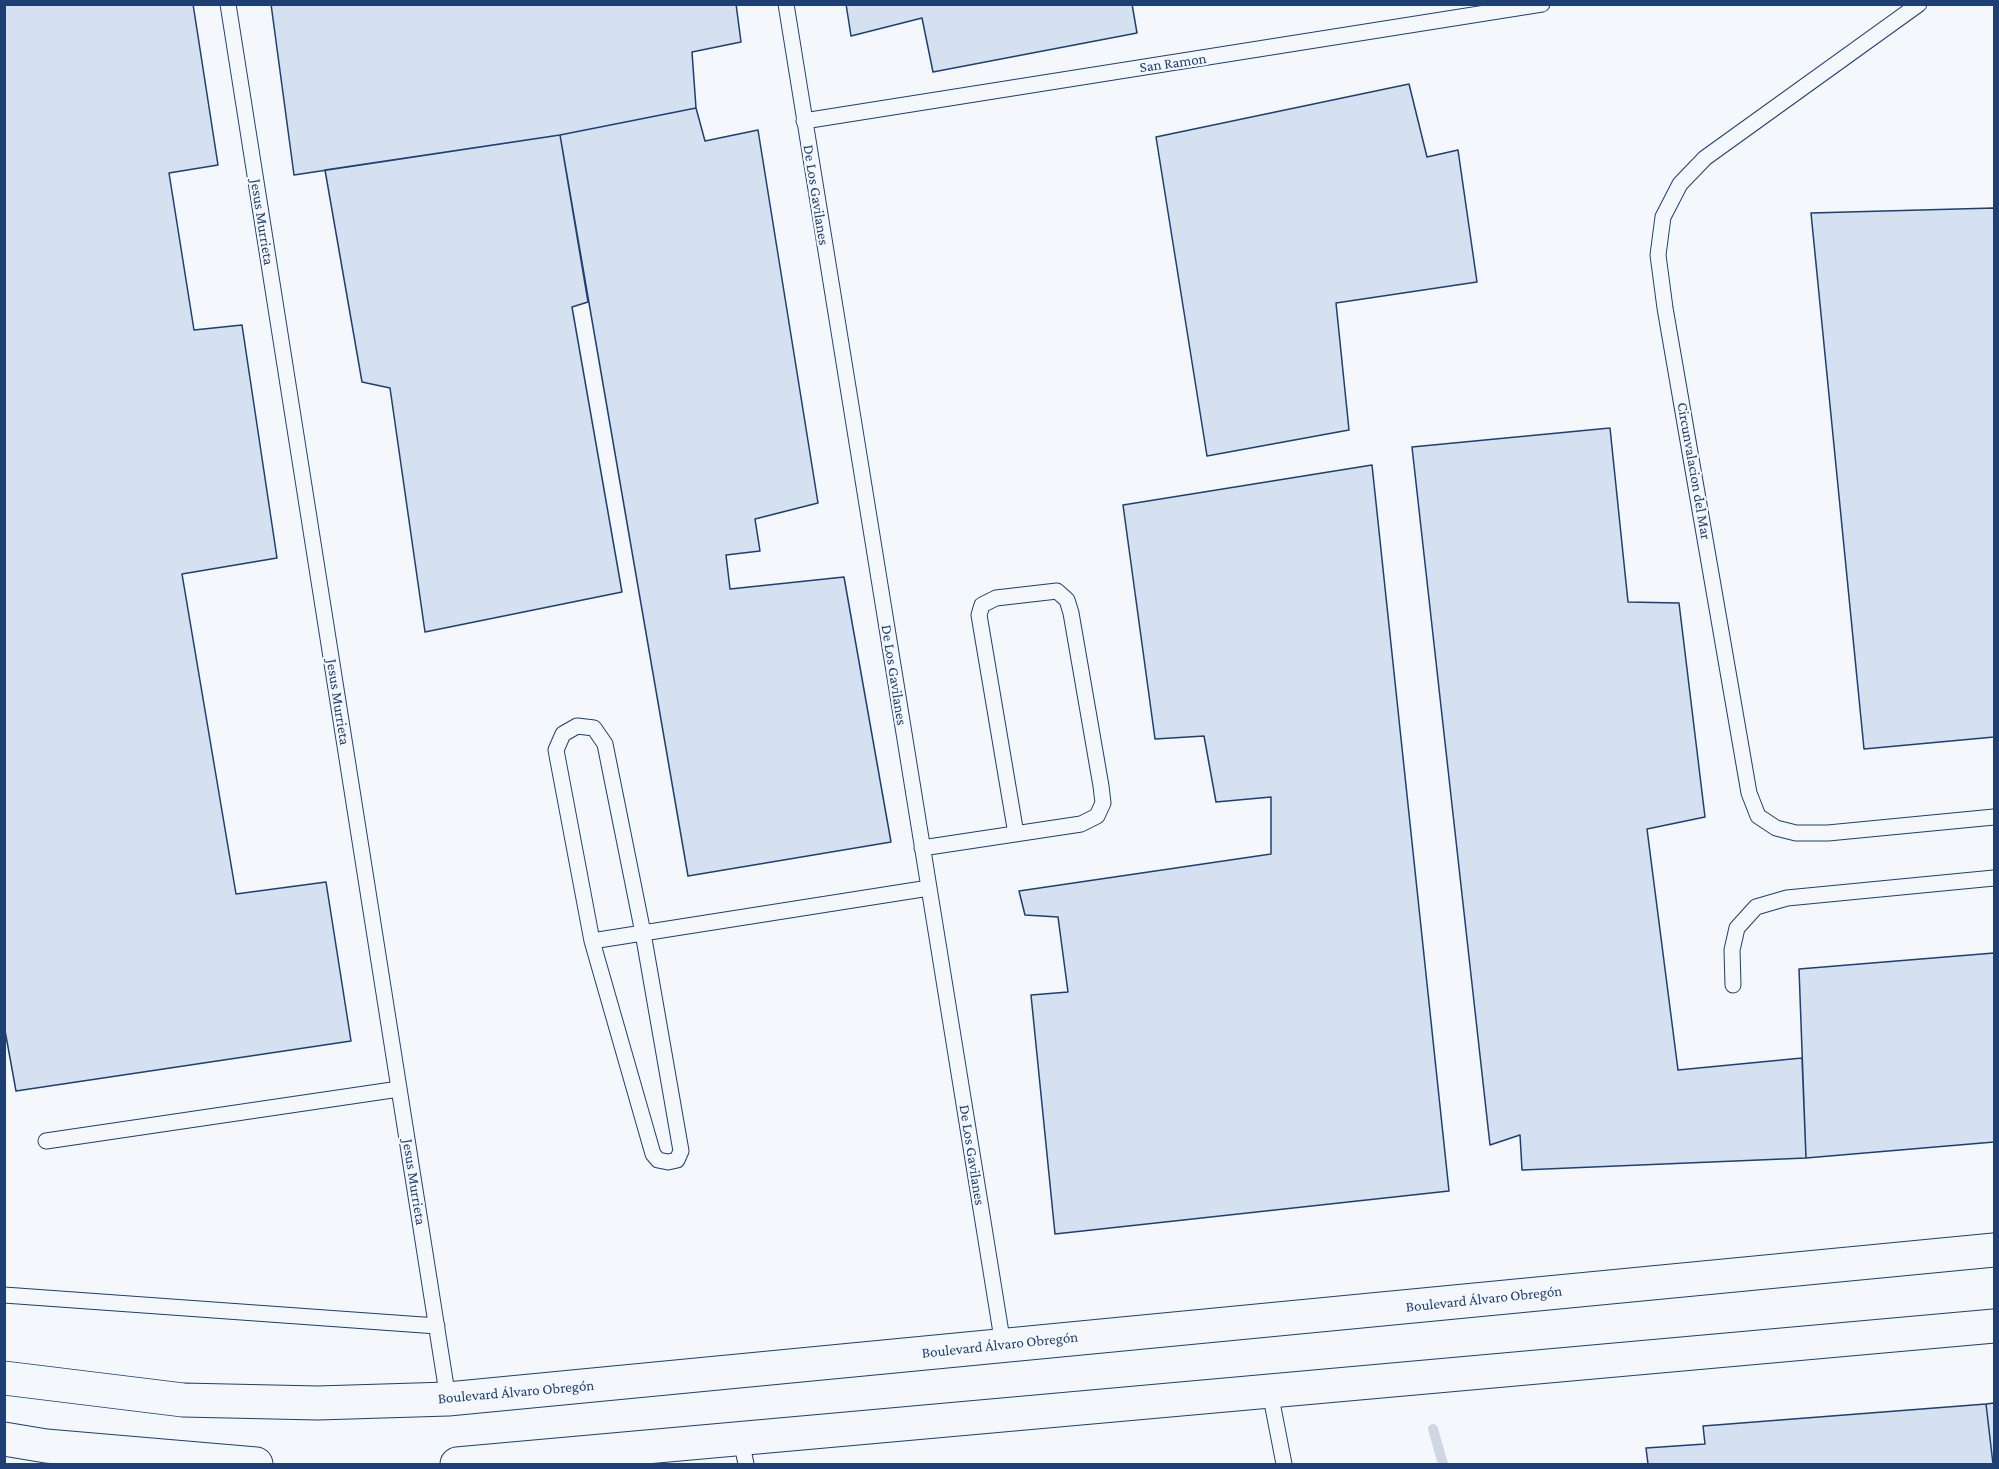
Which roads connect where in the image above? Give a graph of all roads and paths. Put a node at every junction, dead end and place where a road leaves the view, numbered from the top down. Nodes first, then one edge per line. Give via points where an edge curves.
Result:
1 (228, 4) edge
2 (786, 4) edge
3 (1542, 4) edge
4 (1919, 4) edge
5 (804, 121) junction
6 (1995, 817) edge
7 (1016, 834) junction
8 (922, 848) junction
9 (1995, 878) edge
10 (929, 888) junction
11 (643, 933) junction
12 (592, 941) junction
13 (1733, 985) dead end
14 (399, 1089) junction
15 (46, 1141) dead end
16 (1995, 1250) edge
17 (4, 1295) edge
18 (437, 1326) junction
19 (1995, 1326) edge
20 (1003, 1345) junction
21 (4, 1378) edge
22 (1270, 1392) junction
23 (448, 1399) junction
24 (4, 1439) edge
25 (743, 1452) edge
26 (256, 1464) edge
27 (457, 1464) edge
28 (1284, 1464) edge

1 - 14 lane, Jesus Murrieta
2 - 5 lane, De Los Gavilanes
3 - 5 lane, San Ramon
4 - 6 lane, Circunvalacion del Mar via 1705,158 1680,184 1663,217 1658,255 1749,793 1758,816 1776,828 1796,833
5 - 8 lane, De Los Gavilanes
7 - 7 lane via 1081,824 1097,816 1103,803 1071,613 1067,600 1058,591 996,598 982,605 979,615
7 - 8 lane
8 - 10 lane, De Los Gavilanes
9 - 13 lane via 1787,898 1756,908 1737,928 1732,950
10 - 11 lane
10 - 20 lane, De Los Gavilanes
11 - 12 lane
11 - 12 lane via 605,744 594,728 577,726 563,734 556,750
11 - 12 lane via 681,1151 677,1160 668,1162 653,1154
14 - 15 lane
14 - 18 lane, Jesus Murrieta
16 - 20 highway, Boulevard Álvaro Obregón
17 - 18 lane
18 - 23 lane, Jesus Murrieta
19 - 22 highway
20 - 23 highway, Boulevard Álvaro Obregón
21 - 23 highway, Boulevard Álvaro Obregón via 183,1400 318,1403
22 - 25 highway
22 - 28 lane
24 - 26 highway
25 - 27 highway

